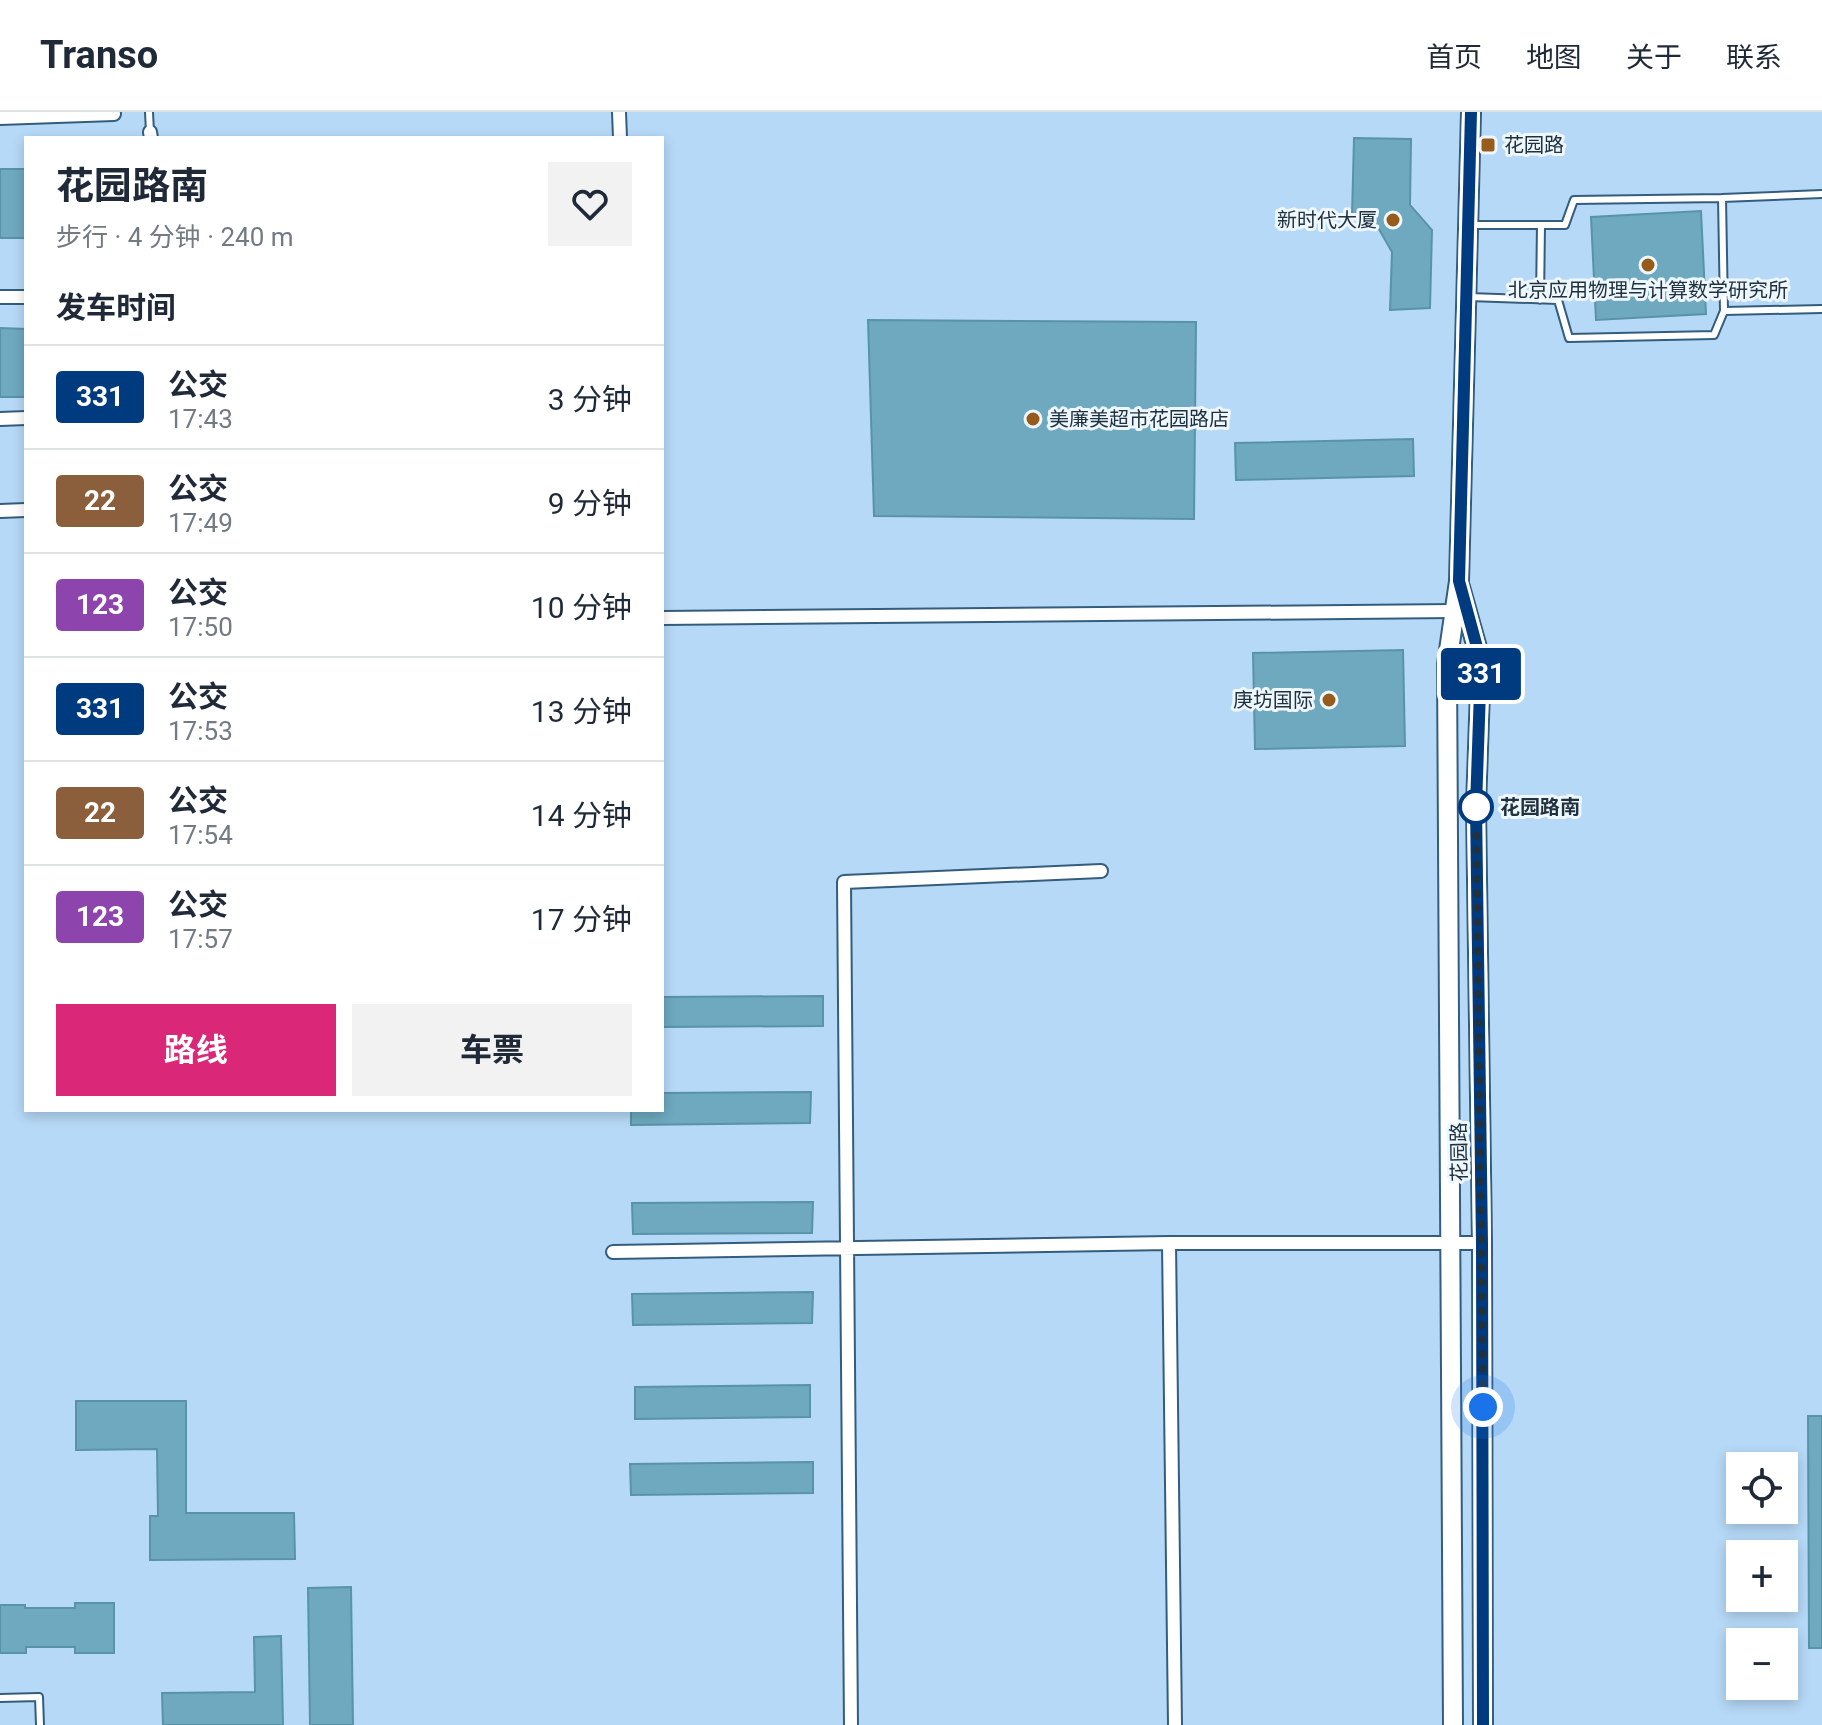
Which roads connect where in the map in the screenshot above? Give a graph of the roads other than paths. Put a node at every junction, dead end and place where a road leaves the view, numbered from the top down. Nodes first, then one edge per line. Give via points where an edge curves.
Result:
1 (149, 112) edge
2 (619, 112) edge
3 (1471, 112) edge
4 (114, 114) dead end
5 (6, 116) edge
6 (150, 135) edge
7 (620, 136) edge
8 (1822, 194) edge
9 (1722, 198) junction
10 (1468, 225) junction
11 (1541, 225) junction
12 (0, 297) edge
13 (24, 297) edge
14 (1466, 297) junction
15 (1540, 300) junction
16 (1822, 309) edge
17 (1724, 311) junction
18 (24, 418) edge
19 (0, 419) edge
20 (24, 510) edge
21 (0, 511) edge
22 (1459, 581) junction
23 (1454, 611) junction
24 (664, 618) edge
25 (1101, 871) dead end
26 (1169, 1243) junction
27 (1451, 1243) junction
28 (1482, 1243) junction
29 (846, 1248) junction
30 (613, 1252) dead end
31 (1483, 1407) junction
32 (1452, 1408) junction
33 (0, 1698) edge
34 (40, 1725) edge
35 (851, 1725) edge
36 (1175, 1725) edge
37 (1453, 1725) edge
38 (1483, 1725) edge

1 - 6 lane
2 - 7 street
3 - 10 street, 花园路
4 - 5 street
8 - 9 lane
9 - 11 lane via 1574,200 1565,225
9 - 17 lane
10 - 11 lane
10 - 14 street, 花园路
11 - 15 lane
12 - 13 street
14 - 15 lane
14 - 22 street, 花园路
15 - 17 lane via 1558,300 1569,338 1714,335
16 - 17 lane
18 - 19 street
20 - 21 street
22 - 23 street, 花园路
22 - 28 street, 花园路 via 1481,662 1476,806
23 - 24 street
23 - 27 street, 花园路 via 1447,664
25 - 29 street via 844,882
26 - 27 street
26 - 29 street
26 - 36 street
27 - 28 street
27 - 32 street, 花园路
28 - 31 street, 花园路
29 - 30 street
29 - 35 street
31 - 32 street
31 - 38 street, 花园路
32 - 37 street, 花园路
33 - 34 lane via 39,1697

